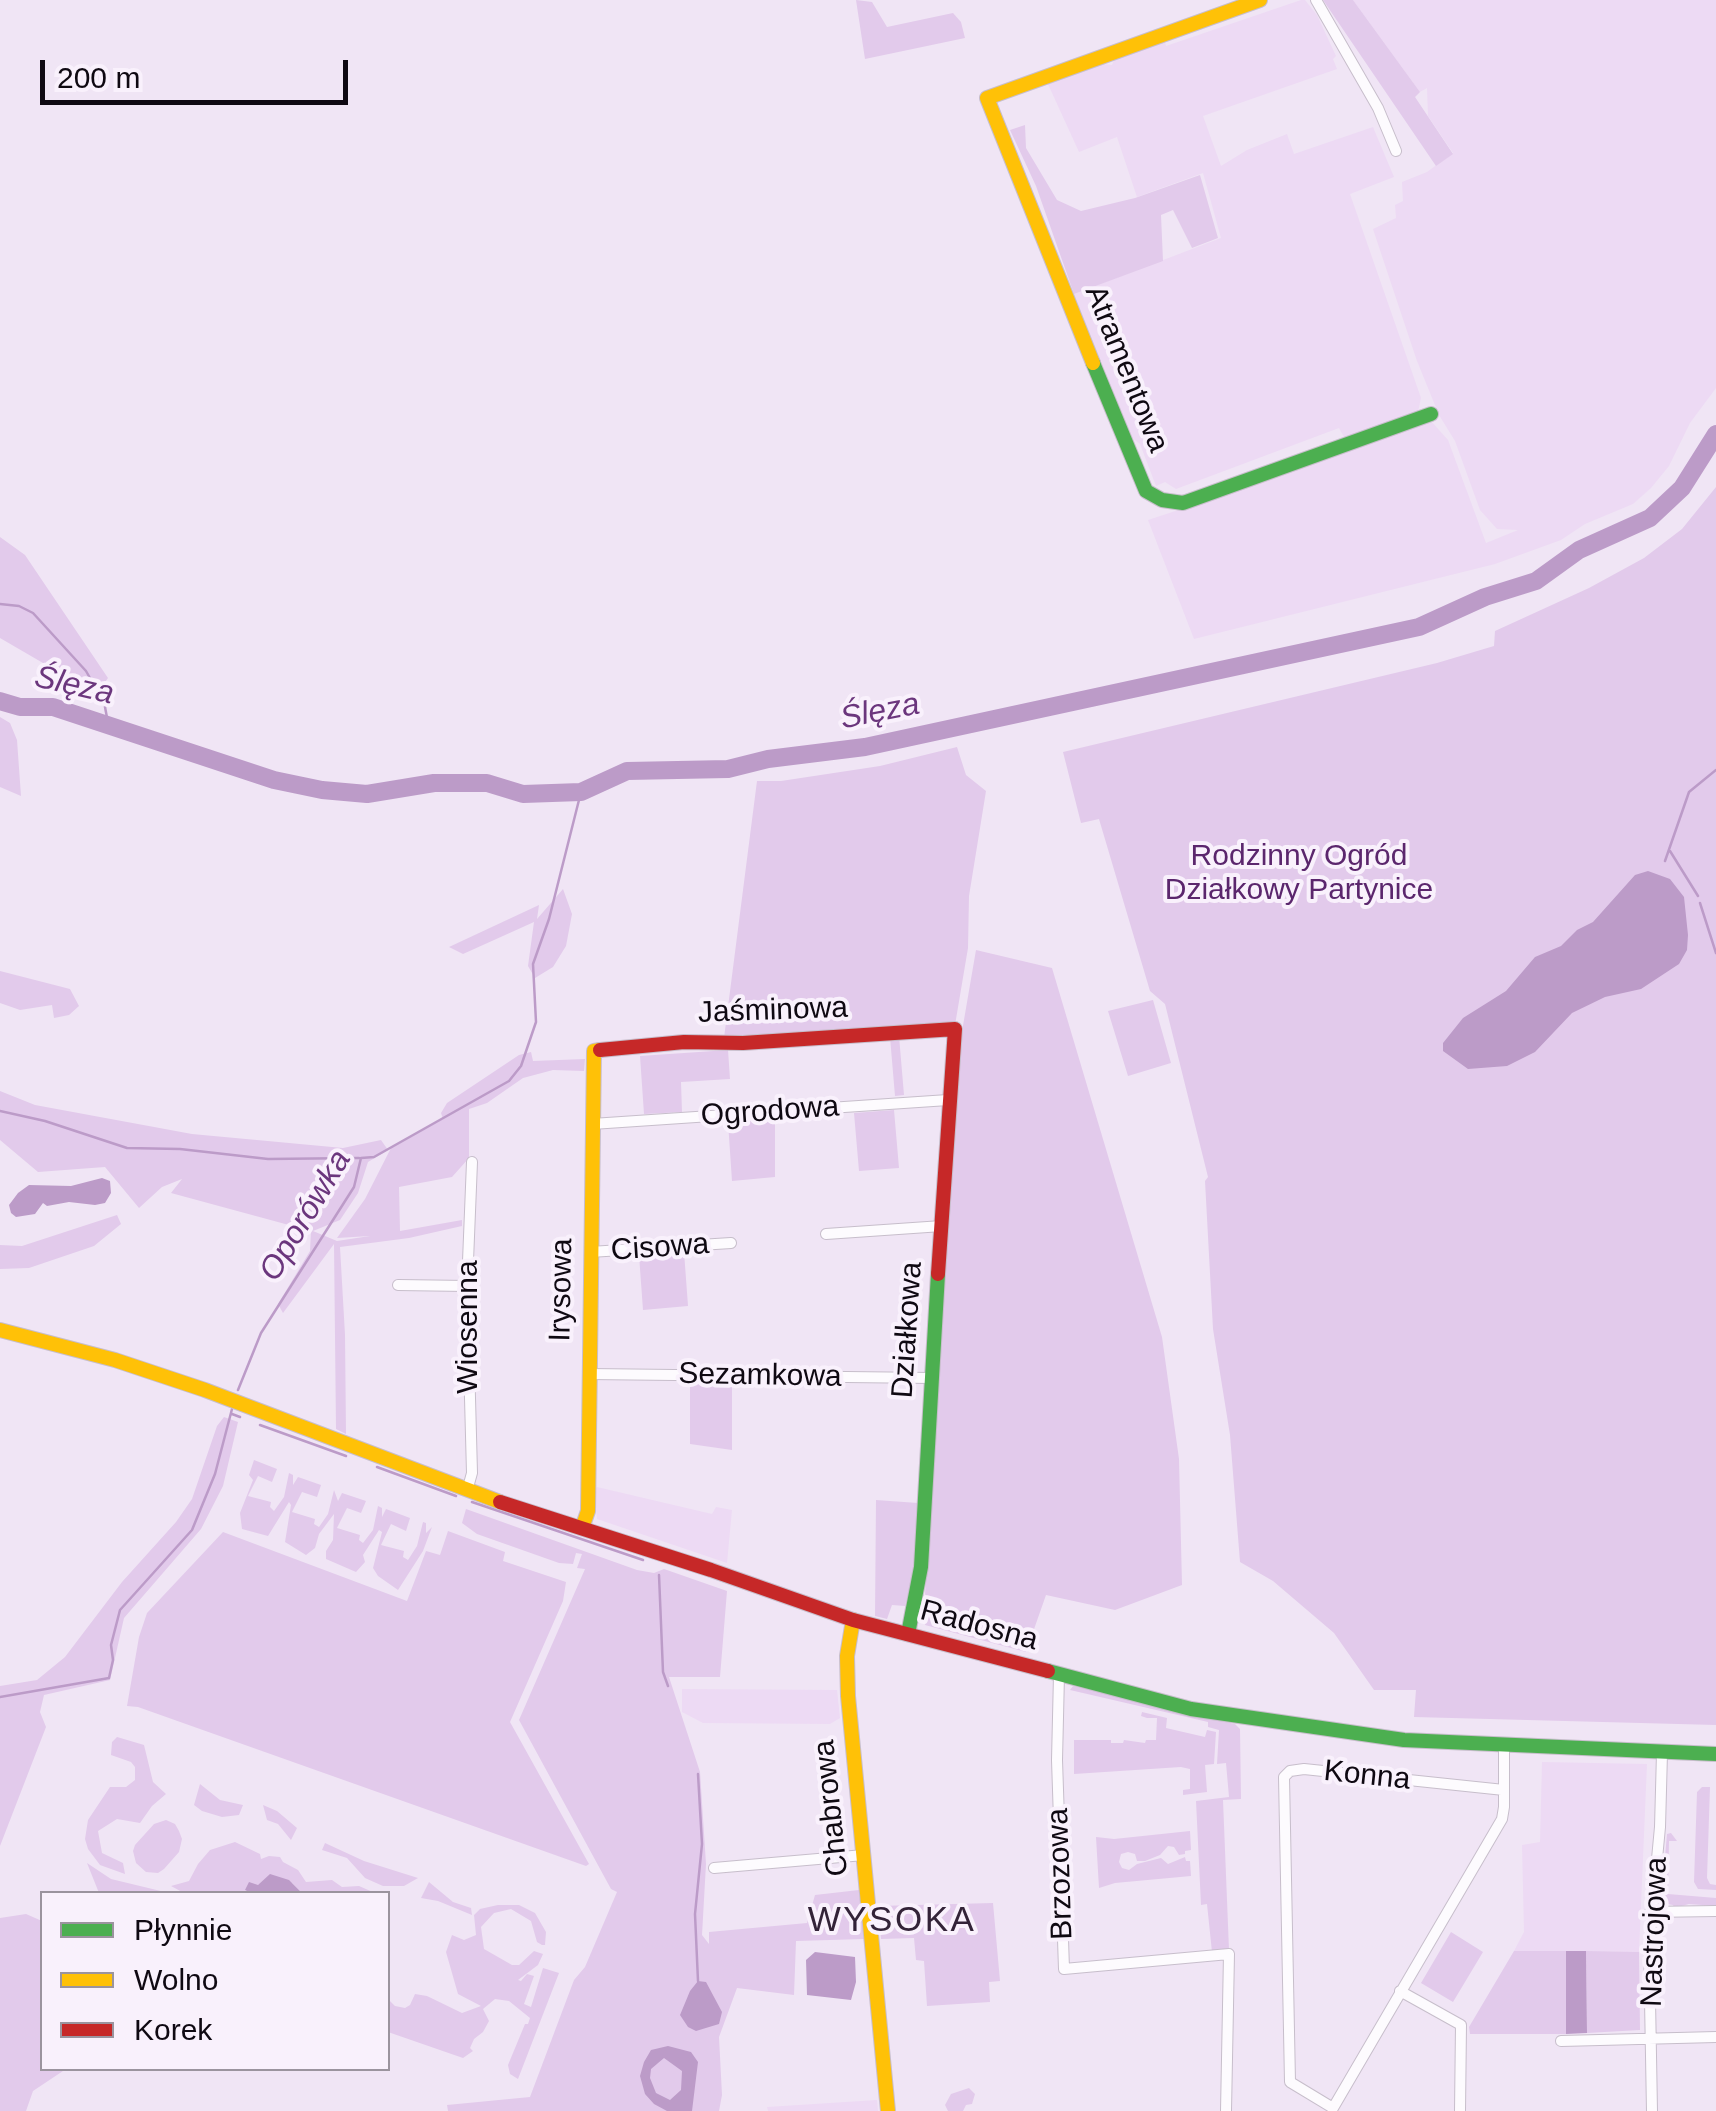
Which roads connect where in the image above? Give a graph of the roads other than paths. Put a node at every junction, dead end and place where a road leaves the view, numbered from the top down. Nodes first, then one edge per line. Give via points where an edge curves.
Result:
1 (1260, 0) edge
2 (1316, 0) edge
3 (1396, 151) dead end
4 (1431, 414) dead end
5 (956, 1029) joint
6 (594, 1052) joint
7 (948, 1100) junction
8 (592, 1124) junction
9 (472, 1162) dead end
10 (942, 1226) junction
11 (826, 1234) dead end
12 (732, 1243) dead end
13 (590, 1252) junction
14 (398, 1285) dead end
15 (467, 1286) junction
16 (0, 1330) edge
17 (588, 1374) junction
18 (932, 1378) junction
19 (468, 1491) junction
20 (582, 1528) junction
21 (853, 1620) junction
22 (908, 1634) junction
23 (1059, 1675) junction
24 (1504, 1746) junction
25 (1662, 1753) junction
26 (1716, 1754) edge
27 (1504, 1790) junction
28 (864, 1856) junction
29 (714, 1868) dead end
30 (1716, 1911) edge
31 (1650, 1912) junction
32 (1400, 1991) junction
33 (1651, 2036) junction
34 (1716, 2036) edge
35 (1560, 2041) dead end
36 (888, 2111) edge
37 (1226, 2111) edge
38 (1460, 2111) edge
39 (1652, 2111) edge

1 - 4 street, Atramentowa via 987,98 1146,491 1183,503
2 - 3 street
5 - 6 street, Jaśminowa
5 - 7 street, Działkowa
6 - 8 street, Irysowa
7 - 8 street, Ogrodowa
7 - 10 street, Działkowa
8 - 13 street, Irysowa
9 - 15 street, Wiosenna
10 - 11 street
10 - 18 street, Działkowa
12 - 13 street, Cisowa
13 - 17 street, Irysowa
14 - 15 street
15 - 19 street, Wiosenna
16 - 19 street, Radosna via 115,1360
17 - 18 street, Sezamkowa
17 - 20 street, Irysowa via 588,1510
18 - 22 street, Działkowa via 921,1567
19 - 20 street, Radosna
20 - 21 street, Radosna
21 - 22 street, Radosna
21 - 28 street, Chabrowa via 848,1696
22 - 23 street, Radosna
23 - 24 street, Radosna via 1237,1718
23 - 37 street, Brzozowa via 1064,1968 1229,1954
24 - 25 street, Radosna
24 - 27 street
25 - 26 street, Radosna
25 - 31 street, Nastrojowa
27 - 32 street via 1502,1818
27 - 32 street, Konna via 1311,1770 1284,1777 1290,2082 1333,2108
28 - 29 street
28 - 36 street, Chabrowa
30 - 31 street
31 - 33 street, Nastrojowa
32 - 38 street via 1461,2025
33 - 34 street
33 - 35 street
33 - 39 street, Nastrojowa

